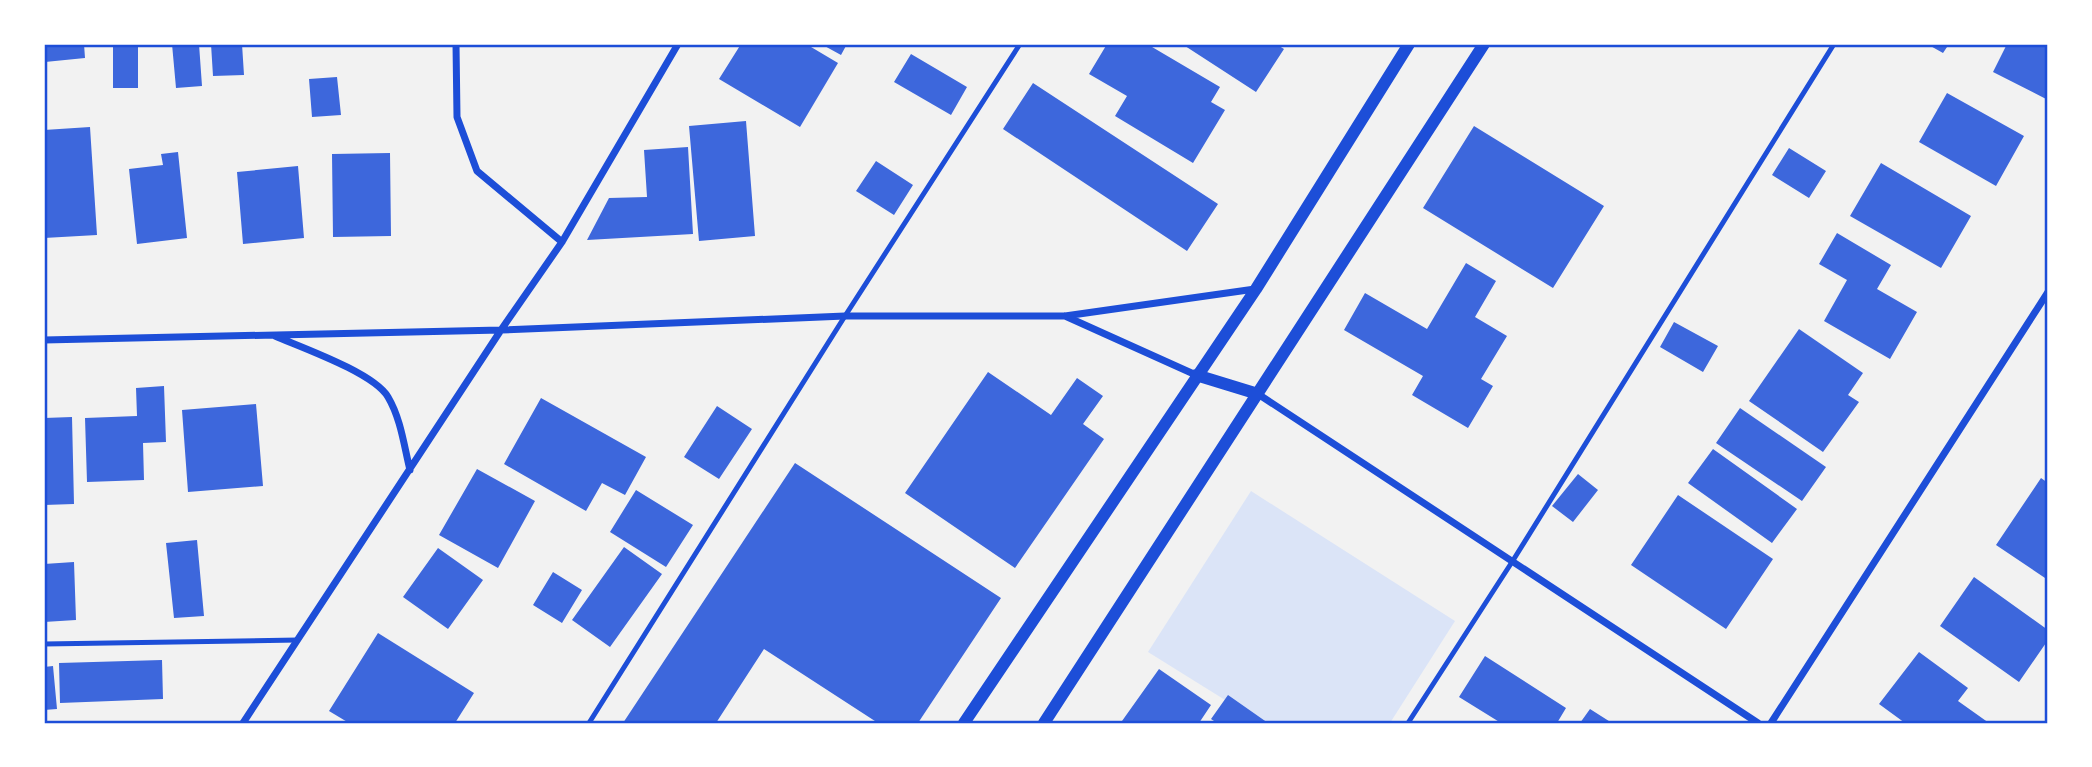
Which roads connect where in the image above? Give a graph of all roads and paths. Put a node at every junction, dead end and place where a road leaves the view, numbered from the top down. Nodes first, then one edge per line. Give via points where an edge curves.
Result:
1 (456, 44) edge
2 (678, 44) edge
3 (1020, 44) edge
4 (1409, 44) edge
5 (1484, 44) edge
6 (1834, 44) edge
7 (562, 242) junction
8 (1256, 289) junction
9 (2048, 292) edge
10 (845, 316) junction
11 (1065, 316) junction
12 (501, 330) junction
13 (273, 335) junction
14 (44, 340) edge
15 (1196, 375) junction
16 (1258, 394) junction
17 (410, 470) junction
18 (1512, 562) junction
19 (298, 640) junction
20 (44, 644) edge
21 (243, 723) edge
22 (589, 723) edge
23 (964, 723) edge
24 (1044, 723) edge
25 (1408, 723) edge
26 (1758, 723) edge
27 (1771, 723) edge

1 - 7 street via 457,117 477,171
2 - 7 street
3 - 10 lane
4 - 8 street
5 - 16 street
6 - 18 lane
7 - 12 street
8 - 11 street
8 - 15 street
9 - 27 street
10 - 11 street
10 - 12 street
10 - 22 lane
11 - 15 street
12 - 13 street
12 - 17 street
13 - 14 street
13 - 17 street via 356,372 387,394
15 - 16 street
15 - 23 street
16 - 18 street
16 - 24 street
17 - 19 street
18 - 25 lane
18 - 26 street
19 - 20 lane
19 - 21 street

